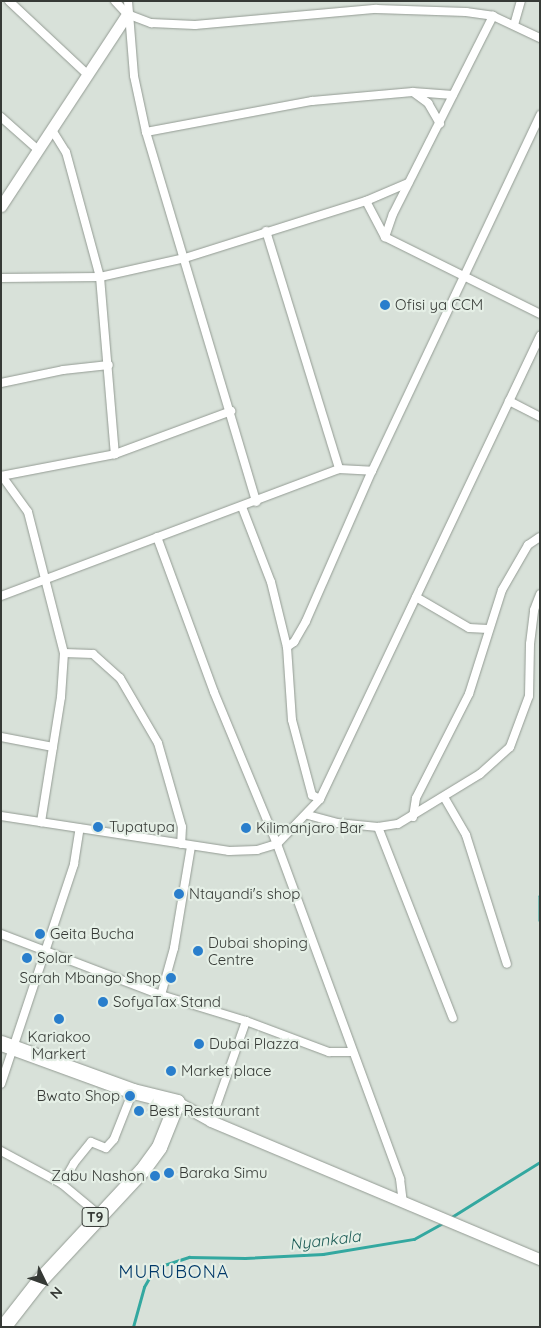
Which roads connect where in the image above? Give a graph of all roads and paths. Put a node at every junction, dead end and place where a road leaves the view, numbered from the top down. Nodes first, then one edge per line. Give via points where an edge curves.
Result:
1 (9, 1) edge
2 (115, 1) edge
3 (128, 1) edge
4 (521, 1) edge
5 (127, 14) junction
6 (492, 16) junction
7 (514, 25) junction
8 (540, 38) edge
9 (86, 72) junction
10 (413, 92) junction
11 (452, 95) junction
12 (540, 115) edge
13 (1, 117) edge
14 (440, 124) junction
15 (52, 130) junction
16 (146, 132) junction
17 (37, 150) junction
18 (408, 183) junction
19 (366, 201) junction
20 (1, 206) edge
21 (266, 231) junction
22 (385, 237) junction
23 (185, 258) junction
24 (100, 277) junction
25 (1, 278) edge
26 (465, 278) junction
27 (540, 314) edge
28 (540, 336) edge
29 (109, 365) junction
30 (1, 383) edge
31 (509, 401) junction
32 (231, 411) junction
33 (540, 417) edge
34 (115, 454) junction
35 (339, 469) junction
36 (372, 471) junction
37 (2, 476) edge
38 (256, 502) junction
39 (242, 507) junction
40 (157, 537) junction
41 (540, 537) edge
42 (47, 579) junction
43 (540, 594) edge
44 (1, 596) edge
45 (416, 597) junction
46 (488, 629) junction
47 (287, 647) junction
48 (64, 653) junction
49 (1, 737) edge
50 (53, 747) junction
51 (444, 797) junction
52 (320, 799) junction
53 (308, 814) junction
54 (1, 816) edge
55 (413, 817) junction
56 (41, 822) junction
57 (378, 827) junction
58 (80, 828) junction
59 (180, 844) junction
60 (277, 844) junction
61 (191, 846) junction
62 (1, 934) edge
63 (46, 950) junction
64 (507, 964) dead end
65 (161, 995) junction
66 (453, 1018) dead end
67 (246, 1021) junction
68 (8, 1046) edge
69 (352, 1052) junction
70 (1, 1084) edge
71 (133, 1091) junction
72 (177, 1102) junction
73 (211, 1121) junction
74 (1, 1151) edge
75 (62, 1184) junction
76 (403, 1202) junction
77 (98, 1214) junction
78 (540, 1259) edge
79 (3, 1327) edge

1 - 9 street
2 - 5 street
3 - 5 street
4 - 7 street
5 - 6 street via 151,23 195,26 376,9
5 - 9 main road
5 - 16 street via 134,76
6 - 7 street
6 - 11 street
7 - 8 street
9 - 15 main road
10 - 11 street
10 - 14 street via 428,103
10 - 16 street via 312,101
11 - 14 street
12 - 26 street
13 - 17 street
14 - 18 street
15 - 17 main road
15 - 24 street via 66,152
16 - 23 street
17 - 20 main road
18 - 19 street
18 - 22 street
19 - 21 street
19 - 22 street
21 - 23 street
21 - 35 street
22 - 26 street
23 - 24 street
23 - 32 street
24 - 25 street
24 - 29 street
26 - 27 street
26 - 36 street
28 - 31 street
29 - 30 street via 63,370
29 - 34 street
31 - 33 street
31 - 45 street
32 - 34 street
32 - 38 street
34 - 37 street
35 - 36 street
35 - 38 street
36 - 47 street via 306,621 294,642
37 - 42 street via 28,512
38 - 39 street
39 - 40 street
39 - 47 street via 271,582
40 - 42 street
40 - 60 street via 214,692
41 - 46 street via 528,545 518,559
42 - 44 street
42 - 48 street
43 - 51 street via 534,610 530,644 529,696 510,747 480,774
45 - 46 street via 469,628
45 - 52 street
46 - 55 street via 485,649 469,694 416,798
47 - 52 street via 292,720 312,795
48 - 50 street
48 - 59 street via 93,654 120,678 158,743 182,827
49 - 50 street
50 - 56 street
51 - 55 street
51 - 64 street via 466,835
52 - 53 street
53 - 57 street via 337,822
53 - 60 street via 289,828
54 - 56 street
55 - 57 street
56 - 58 street
57 - 66 street
58 - 59 street
58 - 63 street via 74,864
59 - 61 street
60 - 61 street via 257,850
60 - 69 street
61 - 65 street via 174,948
62 - 63 street
63 - 65 street
63 - 68 street
65 - 67 street
67 - 69 street via 329,1052
67 - 73 street
68 - 70 street
68 - 71 highway
69 - 76 street via 400,1179
71 - 72 highway
71 - 75 street via 114,1139 106,1148 91,1142
72 - 73 main road
72 - 77 highway, T9 via 160,1147
73 - 76 main road
74 - 75 street
75 - 77 street
76 - 78 main road
77 - 79 highway, T9

